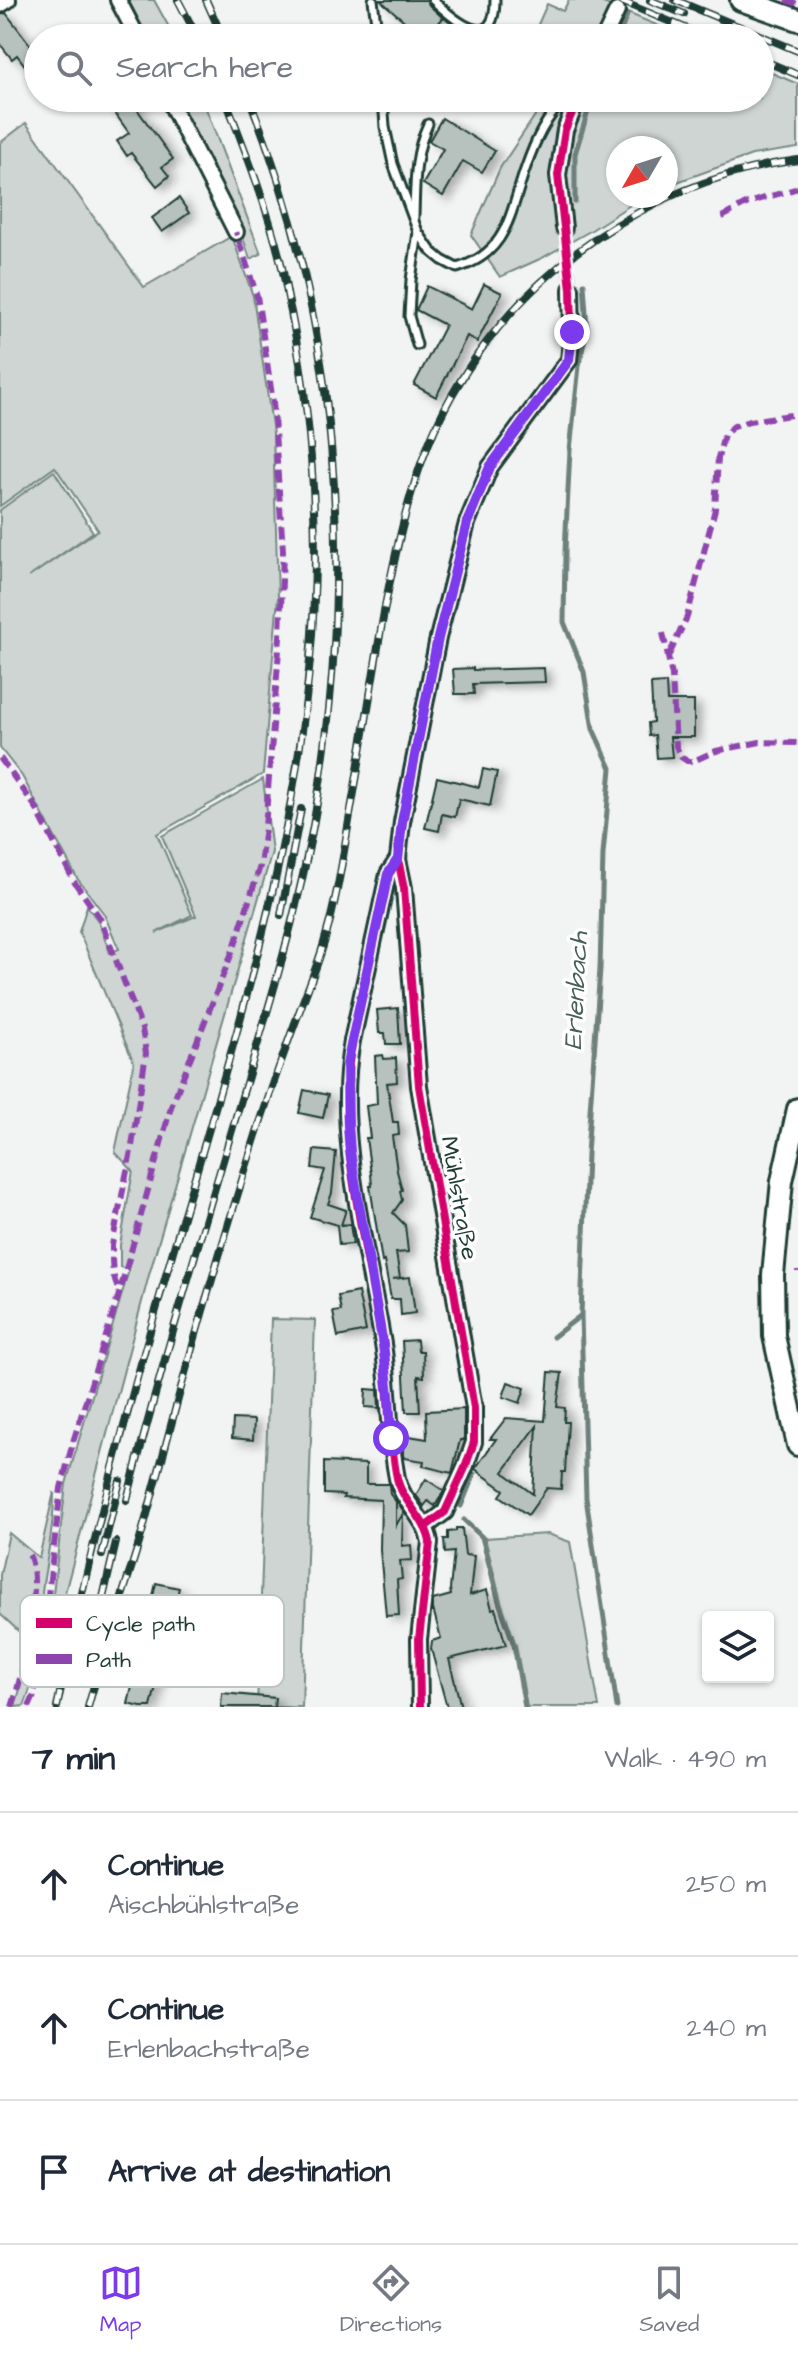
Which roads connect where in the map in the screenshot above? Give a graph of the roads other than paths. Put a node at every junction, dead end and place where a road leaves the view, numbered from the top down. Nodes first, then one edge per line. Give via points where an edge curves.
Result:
1 (8, 0) edge
2 (118, 0) edge
3 (373, 0) edge
4 (433, 0) edge
5 (495, 0) edge
6 (741, 0) edge
7 (0, 5) edge
8 (617, 11) dead end
9 (798, 20) edge
10 (131, 24) edge
11 (376, 24) edge
12 (461, 24) edge
13 (489, 24) edge
14 (611, 24) edge
15 (175, 112) edge
16 (384, 112) edge
17 (553, 112) edge
18 (572, 112) edge
19 (428, 124) dead end
20 (414, 219) junction
21 (564, 228) tunnel mouth
22 (236, 232) dead end
23 (418, 232) junction
24 (571, 289) tunnel mouth
25 (417, 345) dead end
26 (398, 859) junction
27 (798, 1109) edge
28 (798, 1445) edge
29 (425, 1527) junction
30 (420, 1707) edge

1 - 7 street
2 - 10 street
3 - 11 lane
4 - 12 lane
5 - 13 lane
6 - 9 main road
8 - 14 street
15 - 22 street
16 - 20 lane via 393,164
17 - 23 lane via 526,165 502,236 489,252 457,268 431,251
18 - 21 street via 558,175
19 - 20 lane via 419,142
20 - 23 lane
23 - 25 lane via 409,316
24 - 26 street via 569,360 490,467 467,523 438,638
26 - 29 street via 388,874 347,1064 348,1123 383,1345 397,1478
26 - 29 street, Mühlstraße via 419,1086 475,1425 474,1442 445,1512
27 - 28 main road via 782,1181 773,1275 774,1336
29 - 30 street via 430,1542 419,1639

